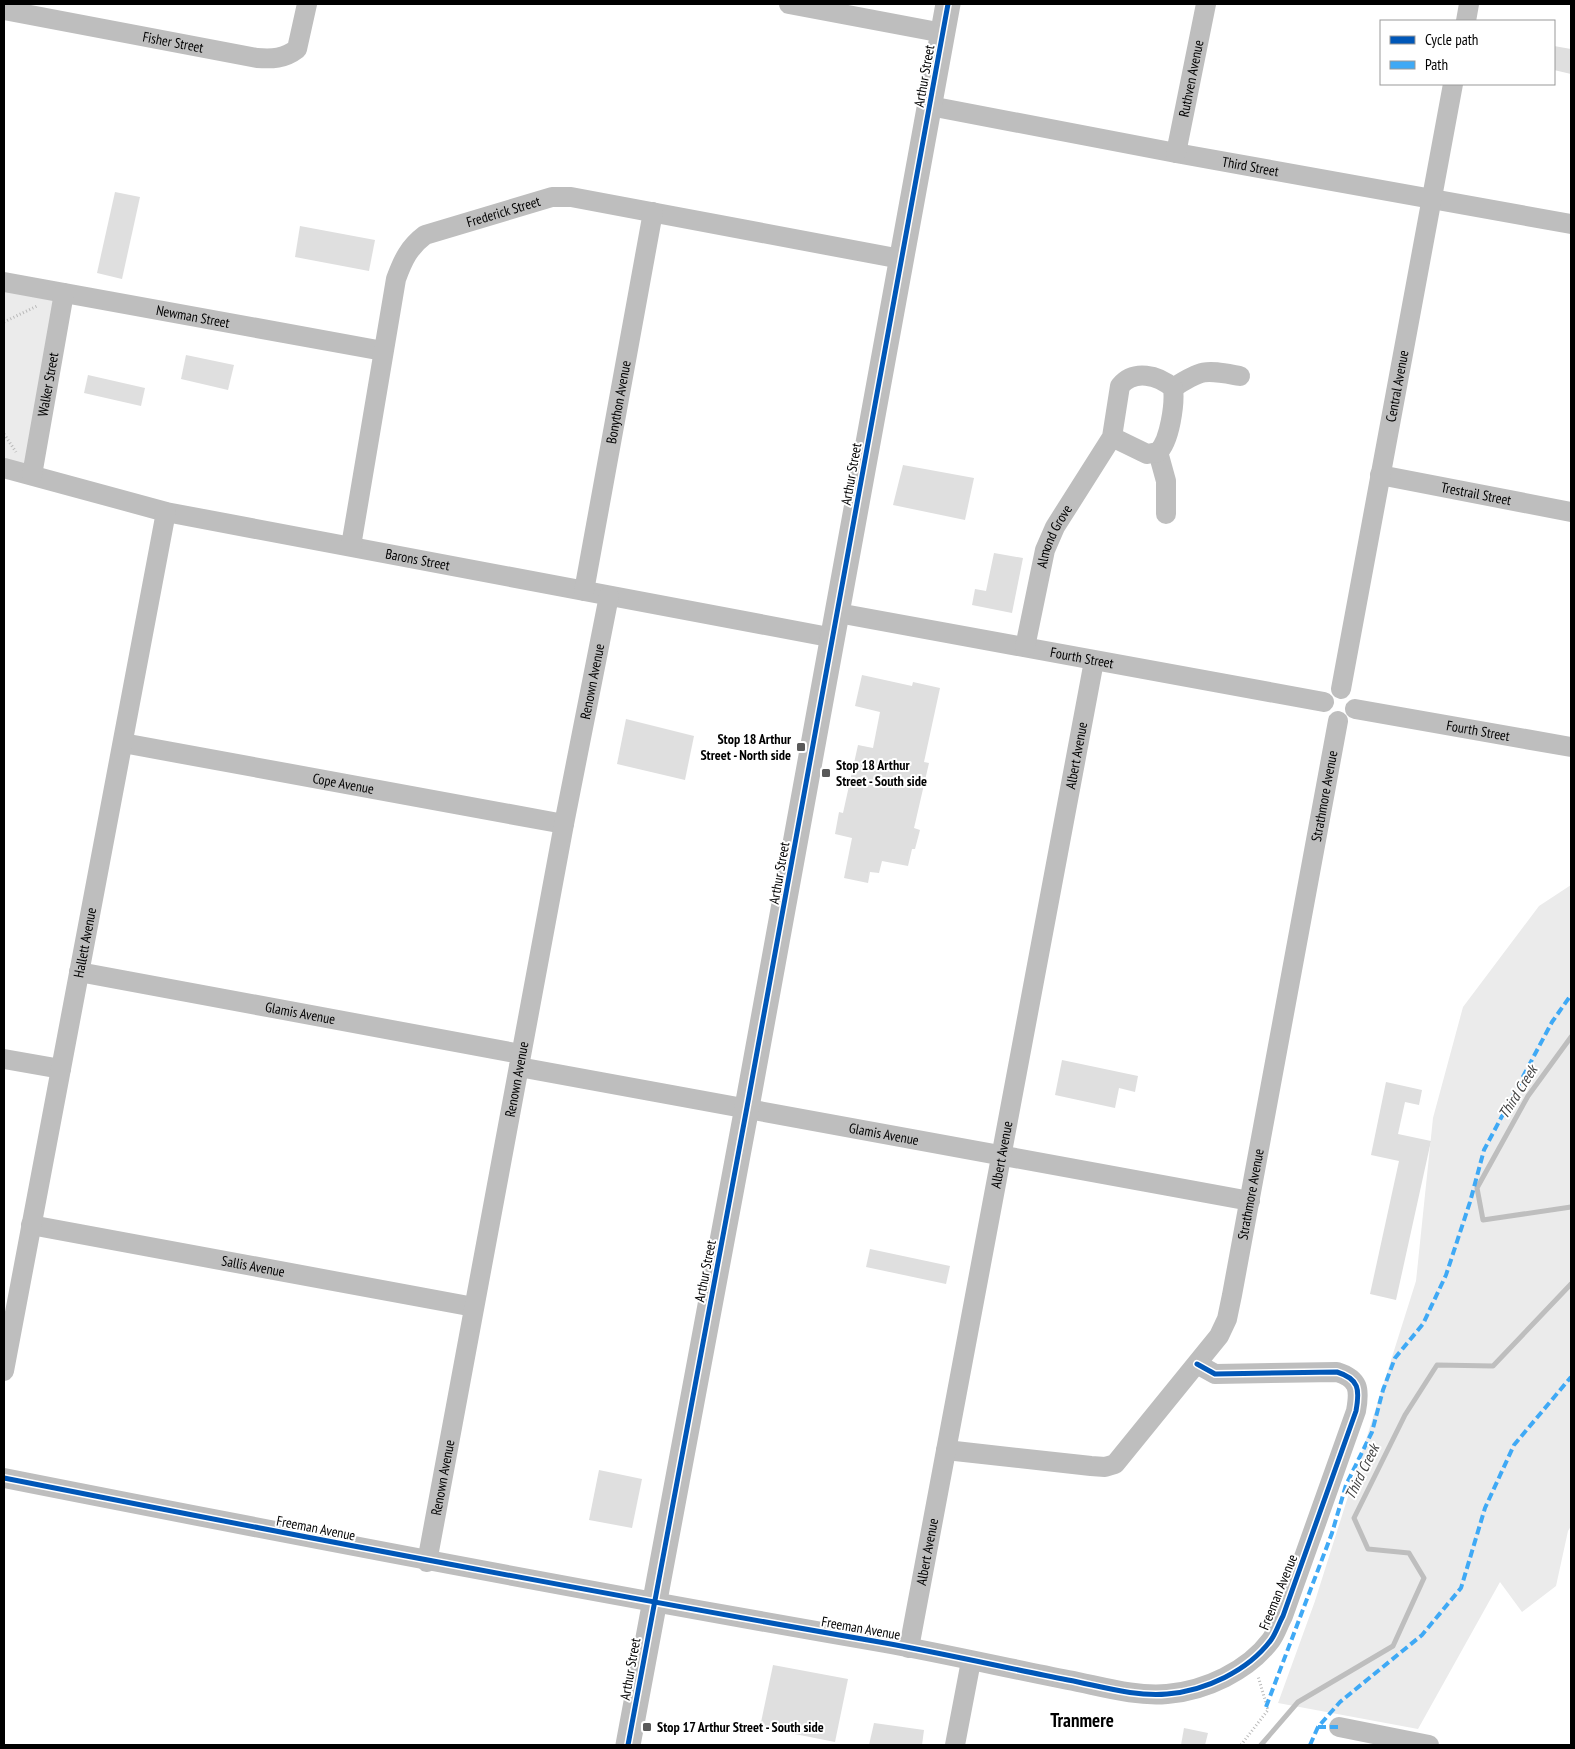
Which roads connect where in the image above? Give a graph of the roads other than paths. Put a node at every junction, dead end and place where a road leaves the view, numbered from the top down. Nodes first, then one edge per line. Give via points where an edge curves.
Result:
1 (307, 4) edge
2 (789, 4) edge
3 (948, 4) edge
4 (1206, 4) edge
5 (1469, 4) edge
6 (4, 10) edge
7 (1466, 20) edge
8 (943, 33) junction
9 (1453, 85) edge
10 (930, 106) junction
11 (1176, 153) junction
12 (1431, 198) junction
13 (653, 212) junction
14 (1571, 224) edge
15 (901, 259) junction
16 (4, 282) edge
17 (64, 293) junction
18 (383, 351) junction
19 (1240, 376) dead end
20 (1173, 388) junction
21 (1112, 437) junction
22 (1158, 452) junction
23 (4, 468) edge
24 (32, 475) junction
25 (1380, 475) junction
26 (166, 512) junction
27 (1571, 512) edge
28 (1166, 514) dead end
29 (351, 546) junction
30 (584, 591) junction
31 (609, 596) junction
32 (838, 613) junction
33 (834, 638) junction
34 (1025, 647) junction
35 (1094, 661) junction
36 (1341, 689) junction
37 (1324, 702) junction
38 (1355, 709) junction
39 (1338, 721) junction
40 (123, 742) junction
41 (1571, 747) edge
42 (564, 824) junction
43 (79, 972) junction
44 (4, 1058) edge
45 (520, 1061) junction
46 (61, 1069) junction
47 (747, 1107) junction
48 (1000, 1156) junction
49 (1250, 1201) junction
50 (32, 1225) junction
51 (474, 1307) junction
52 (1197, 1364) junction
53 (4, 1371) edge
54 (946, 1450) junction
55 (4, 1478) edge
56 (427, 1562) junction
57 (654, 1603) junction
58 (909, 1648) junction
59 (971, 1661) junction
60 (1339, 1727) dead end
61 (628, 1745) edge
62 (955, 1745) edge
63 (1429, 1745) edge

1 - 6 street, Fisher Street via 297,49 288,56 273,59
2 - 8 street
3 - 8 street, Arthur Street
4 - 11 street, Ruthven Avenue
5 - 7 street
8 - 10 street, Arthur Street
9 - 12 street, Central Avenue
10 - 11 street, Third Street
10 - 15 street, Arthur Street
11 - 12 street, Third Street
12 - 14 street, Third Street
12 - 25 street, Central Avenue
13 - 15 street, Frederick Street
13 - 18 street, Frederick Street via 571,197 552,197 425,235 404,257 396,279
13 - 30 street, Bonython Avenue
15 - 32 street, Arthur Street
16 - 17 street, Newman Street
17 - 18 street, Newman Street
17 - 24 street, Walker Street
18 - 29 street, Frederick Street
19 - 20 street via 1207,371 1195,373
20 - 21 street, Almond Grove via 1152,377 1132,376 1125,380 1118,391
20 - 22 street via 1174,404 1165,440
21 - 22 street via 1147,454
21 - 34 street, Almond Grove via 1055,527 1045,550
22 - 28 street via 1166,481
23 - 24 street, Barons Street
24 - 26 street, Barons Street
25 - 27 street, Trestrail Street
25 - 36 street, Central Avenue
26 - 29 street, Barons Street
26 - 40 street, Hallett Avenue
29 - 30 street, Barons Street
30 - 31 street, Barons Street
31 - 33 street, Barons Street
31 - 42 street, Renown Avenue
32 - 33 street, Arthur Street
32 - 34 street, Fourth Street
33 - 47 street, Arthur Street
34 - 35 street, Fourth Street
35 - 37 street, Fourth Street
35 - 48 street, Albert Avenue
36 - 37 street via 1331,692
36 - 38 street via 1353,697
37 - 39 street via 1326,713
38 - 39 street via 1348,718
38 - 41 street, Fourth Street
39 - 49 street, Strathmore Avenue
40 - 42 street, Cope Avenue
40 - 43 street, Hallett Avenue
42 - 45 street, Renown Avenue
43 - 45 street, Glamis Avenue
43 - 46 street, Hallett Avenue
44 - 46 street
45 - 47 street, Glamis Avenue
45 - 51 street, Renown Avenue
46 - 50 street, Hallett Avenue
47 - 48 street, Glamis Avenue
47 - 57 street, Arthur Street
48 - 49 street, Glamis Avenue
48 - 54 street, Albert Avenue
49 - 52 street, Strathmore Avenue via 1228,1319
50 - 51 street, Sallis Avenue
50 - 53 street, Hallett Avenue
51 - 56 street, Renown Avenue
52 - 54 street, Strathmore Avenue via 1124,1457 1111,1466
52 - 59 street, Freeman Avenue via 1216,1374 1336,1372 1350,1376 1359,1395 1283,1616 1271,1639 1241,1666 1198,1690 1164,1694 1137,1693
54 - 58 street, Albert Avenue
55 - 56 street, Freeman Avenue
56 - 57 street, Freeman Avenue
57 - 58 street, Freeman Avenue
57 - 61 street, Arthur Street
58 - 59 street, Freeman Avenue
59 - 62 street
60 - 63 street

